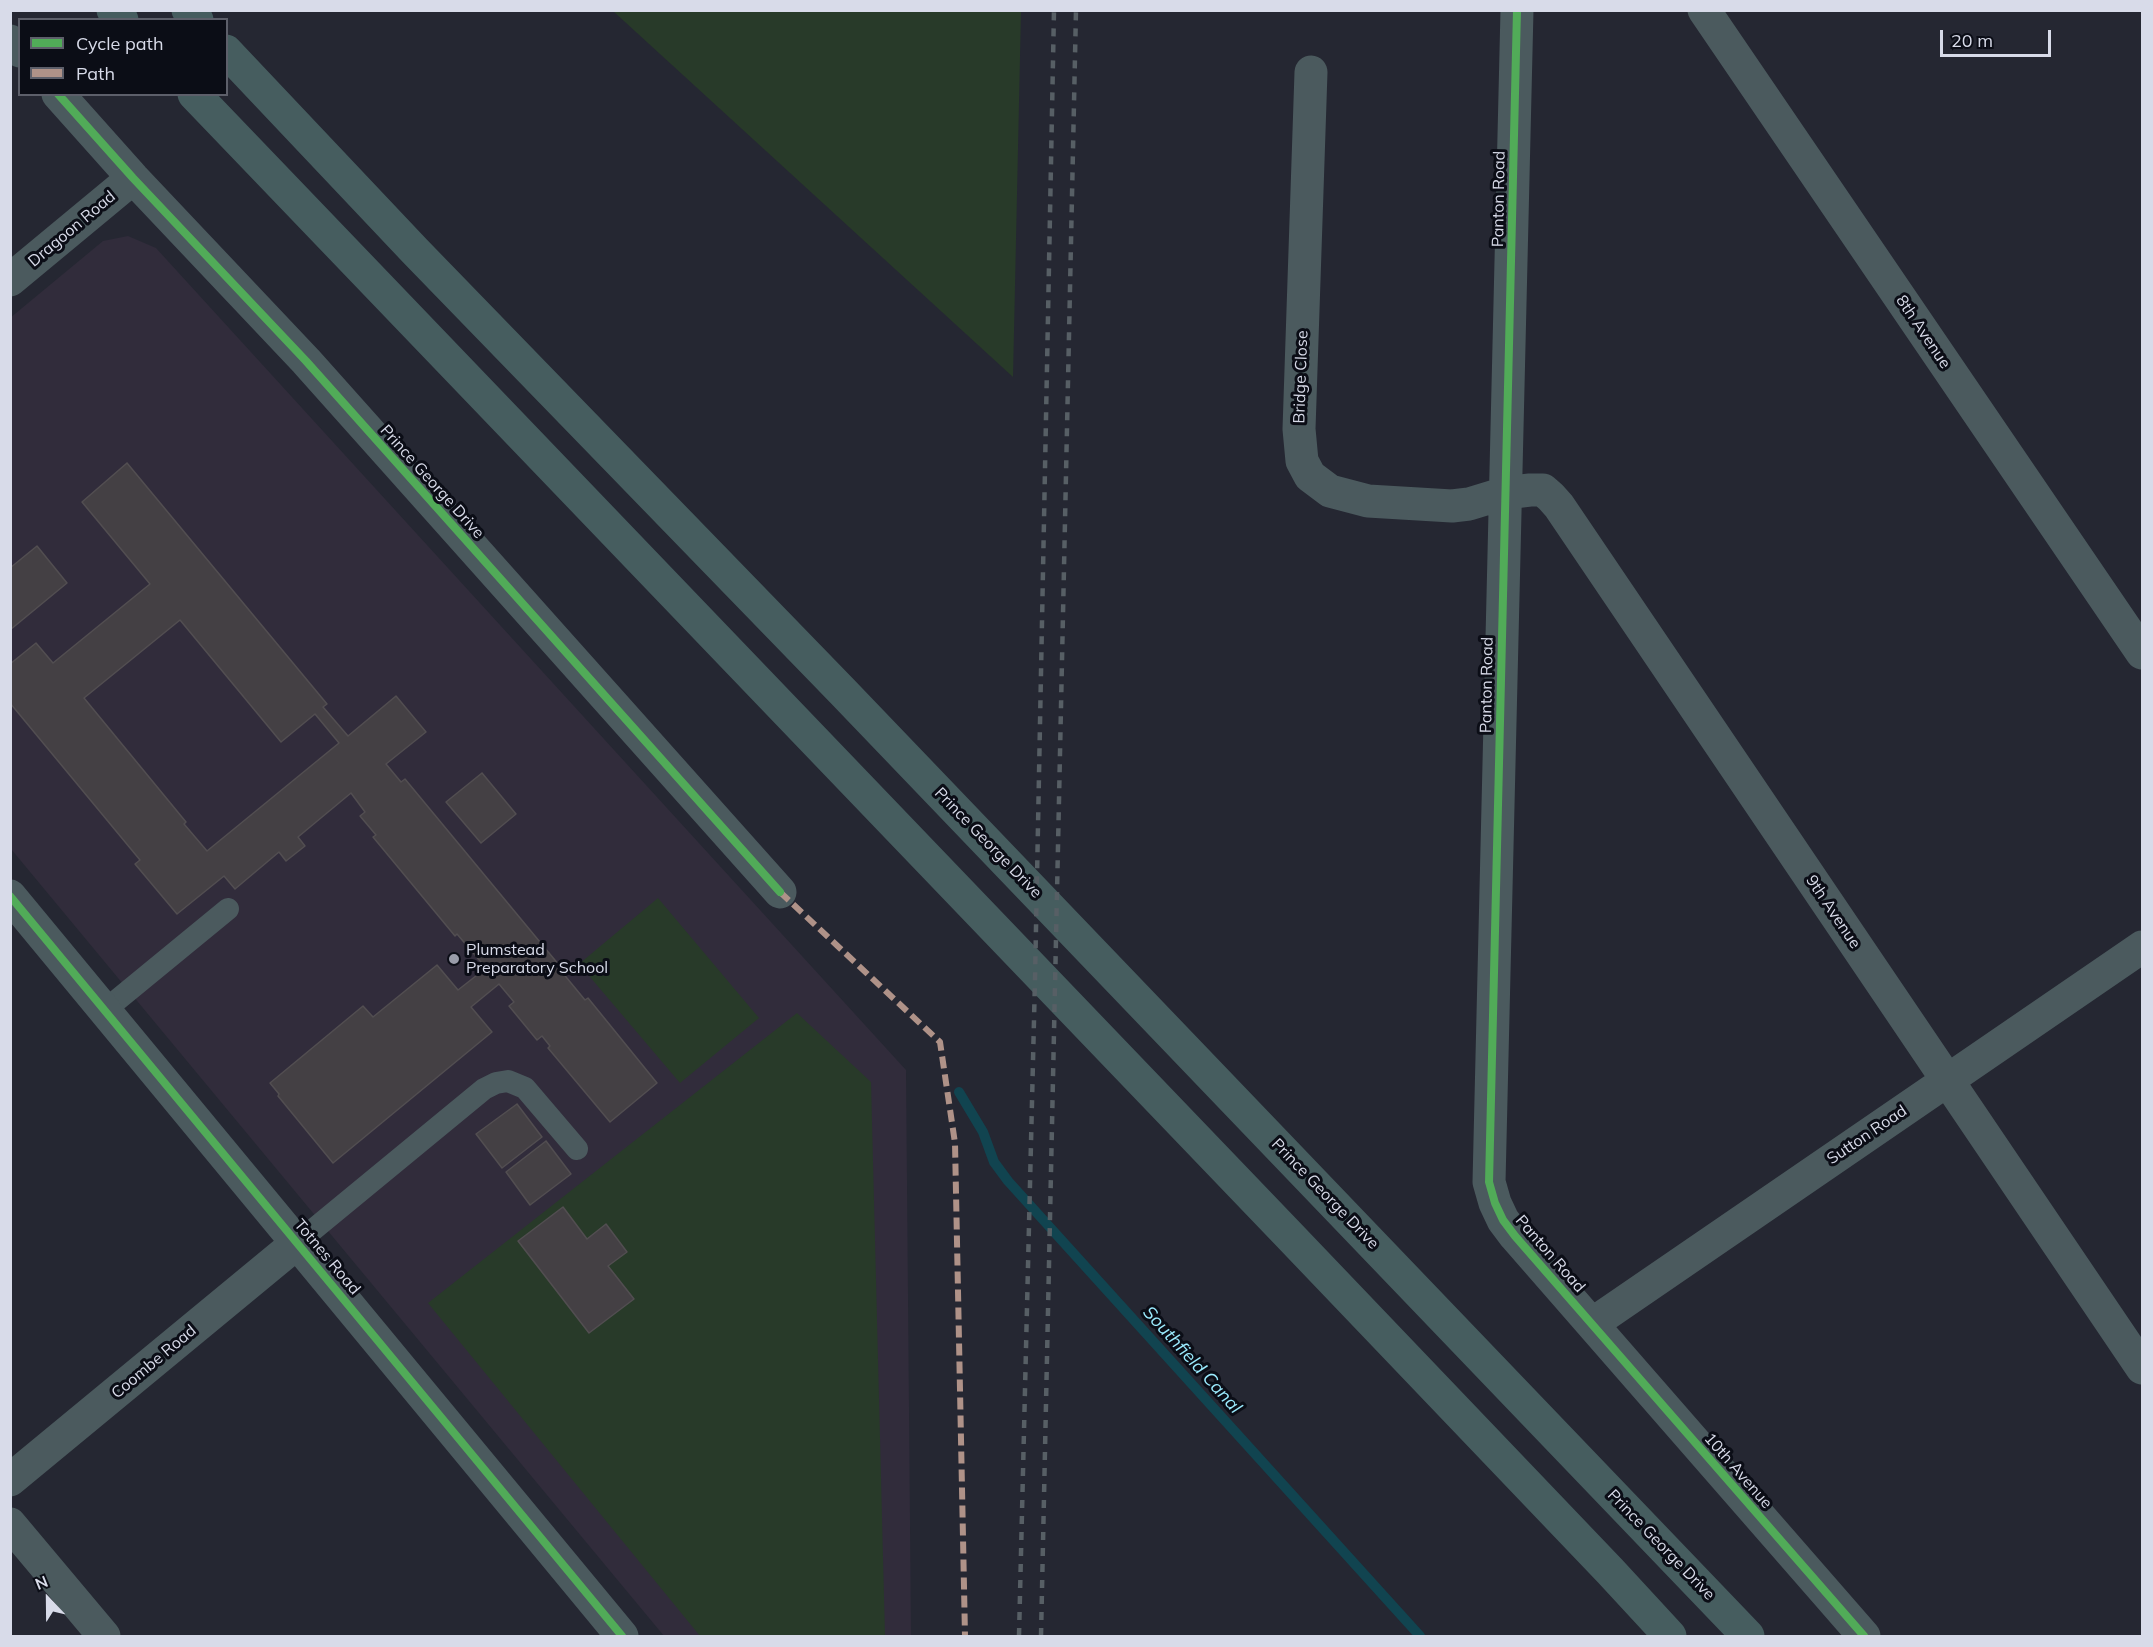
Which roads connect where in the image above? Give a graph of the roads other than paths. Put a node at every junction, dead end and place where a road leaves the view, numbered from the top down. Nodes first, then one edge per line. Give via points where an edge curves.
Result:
1 (1517, 10) edge
2 (1704, 10) edge
3 (228, 53) edge
4 (1311, 72) dead end
5 (60, 96) edge
6 (196, 96) edge
7 (133, 178) junction
8 (10, 280) edge
9 (1505, 493) junction
10 (2142, 653) edge
11 (780, 892) dead end
12 (10, 896) edge
13 (228, 909) dead end
14 (2142, 947) edge
15 (105, 1010) junction
16 (1947, 1080) junction
17 (577, 1149) dead end
18 (297, 1243) junction
19 (1592, 1323) junction
20 (2142, 1368) edge
21 (10, 1480) edge
22 (10, 1524) edge
23 (104, 1636) edge
24 (622, 1636) edge
25 (1670, 1636) edge
26 (1748, 1636) edge
27 (1864, 1636) edge

1 - 9 street, Panton Road
2 - 10 street, 8th Avenue
3 - 26 main road, Prince George Drive
4 - 9 street, Bridge Close via 1299,429 1302,461 1310,476 1330,491 1368,501 1452,506
5 - 7 street, Prince George Drive
6 - 25 main road
7 - 8 street, Dragoon Road
7 - 11 street, Prince George Drive via 306,361
9 - 16 street, 9th Avenue via 1543,490 1559,506
9 - 19 street, Panton Road via 1490,1182 1503,1220
12 - 15 street, Totnes Road
13 - 15 lane
14 - 16 street, Sutton Road
15 - 18 street, Totnes Road
16 - 19 street, Sutton Road
16 - 20 street, 9th Avenue
17 - 18 lane via 525,1088 508,1081 496,1083
18 - 21 street, Coombe Road
18 - 24 street, Totnes Road
19 - 27 street, 10th Avenue
22 - 23 street

